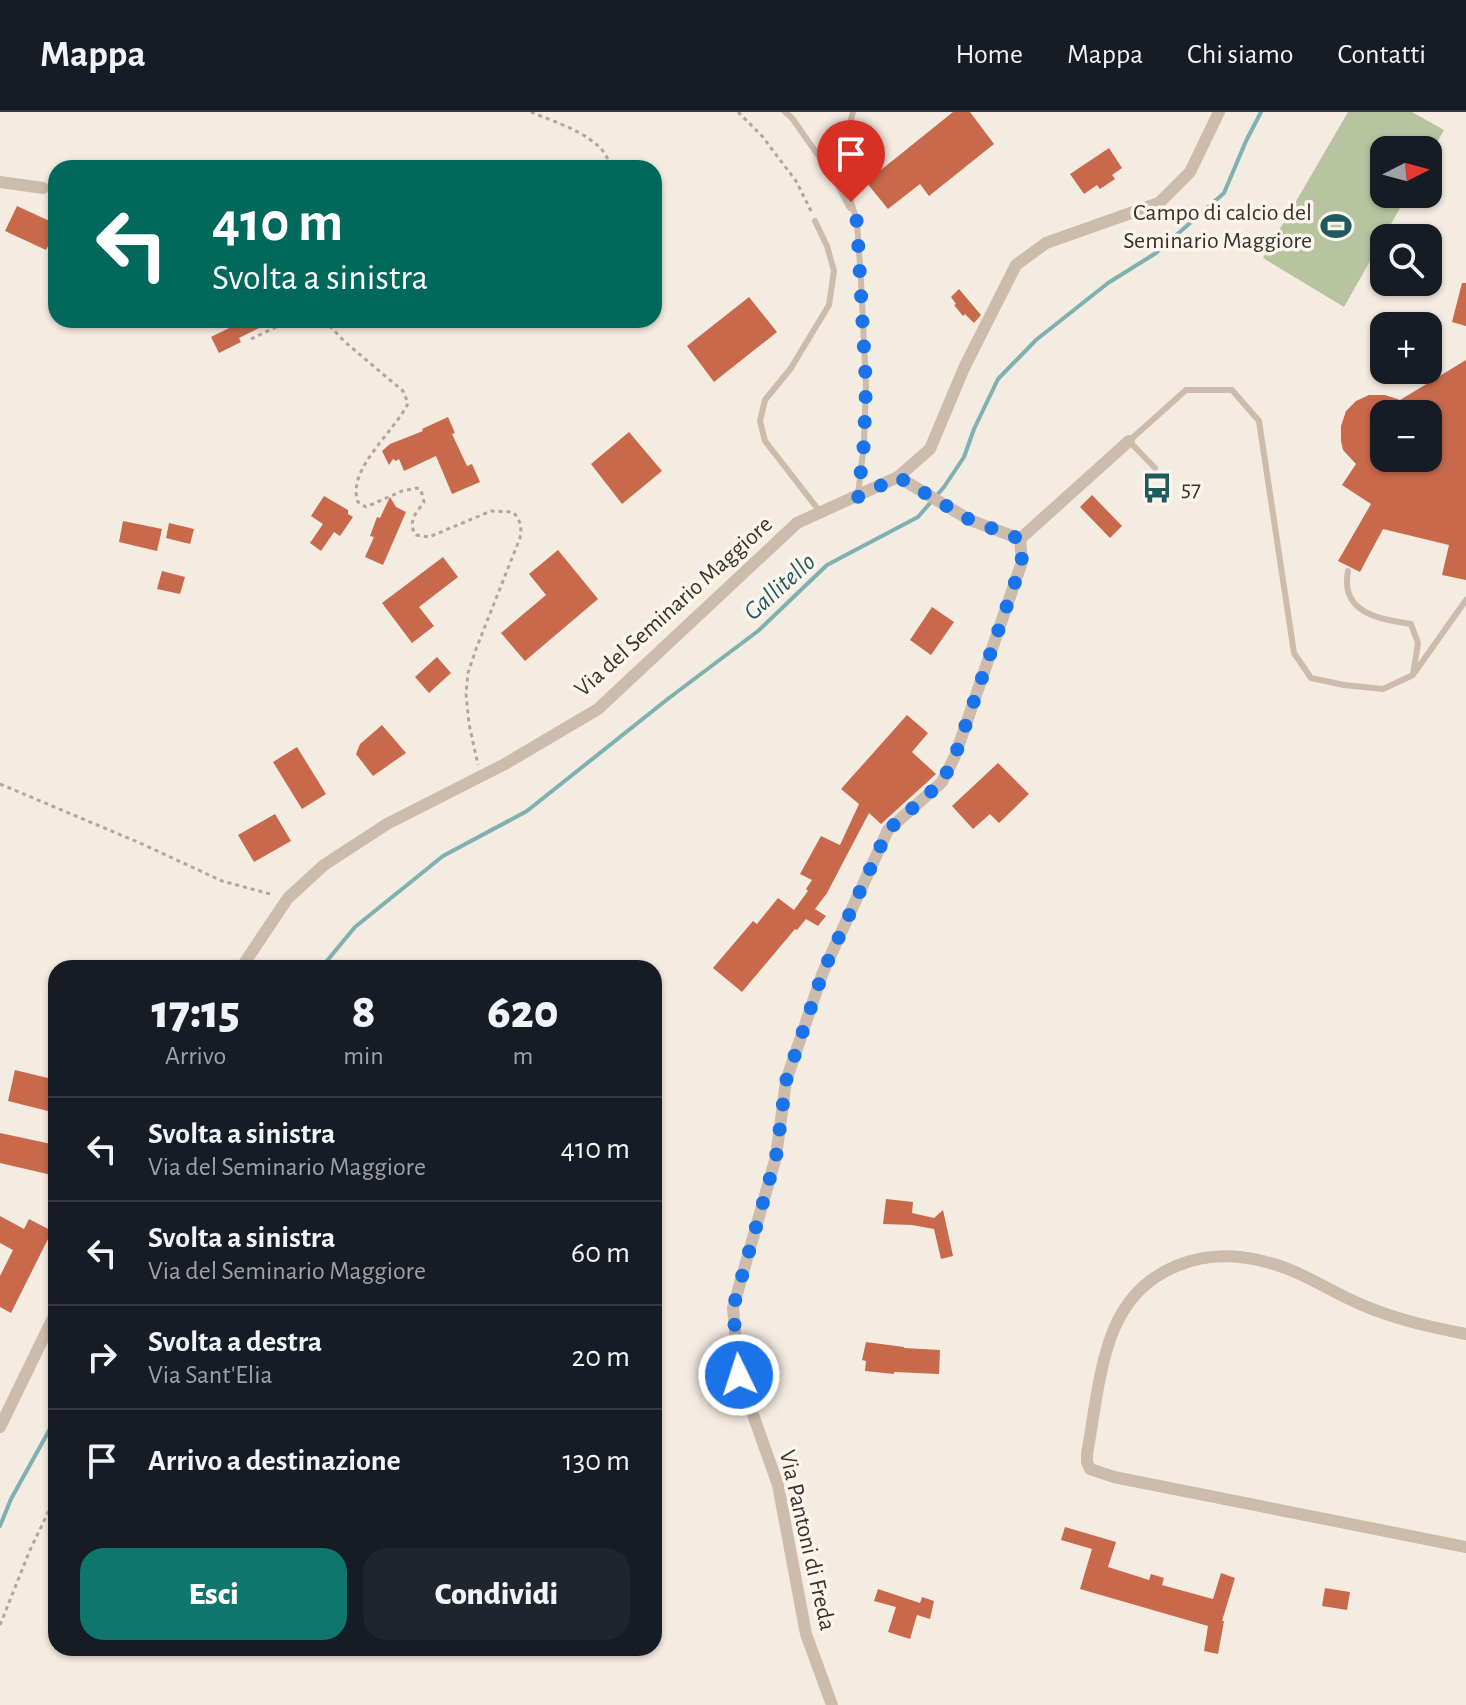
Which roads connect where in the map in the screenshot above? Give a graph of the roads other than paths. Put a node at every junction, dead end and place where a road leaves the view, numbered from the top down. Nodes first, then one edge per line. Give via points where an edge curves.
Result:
1 (785, 112) edge
2 (853, 112) edge
3 (1219, 112) edge
4 (0, 182) edge
5 (43, 188) dead end
6 (815, 221) road end
7 (857, 222) junction
8 (1129, 441) junction
9 (1155, 468) dead end
10 (903, 480) junction
11 (858, 497) junction
12 (821, 513) junction
13 (1020, 539) junction
14 (1348, 571) dead end
15 (1466, 600) edge
16 (1413, 675) junction
17 (246, 960) edge
18 (48, 1328) edge
19 (1466, 1334) edge
20 (0, 1427) edge
21 (1466, 1547) edge
22 (832, 1705) edge

1 - 7 lane via 834,178
2 - 7 lane via 839,161
3 - 10 street, Via del Seminario Maggiore via 1190,172 1159,203 1046,243 1016,265 930,449
4 - 5 street
6 - 12 lane via 834,271 829,305 765,400 760,421 765,441
7 - 11 lane via 866,385
8 - 9 lane
8 - 13 street
8 - 16 lane via 1186,390 1232,390 1259,421 1294,653 1311,678 1344,685 1383,689
10 - 11 street, Via del Seminario Maggiore
10 - 13 street via 970,520
11 - 12 street, Via del Seminario Maggiore
12 - 17 street, Via del Seminario Maggiore via 797,523 598,709 387,824 324,865 288,898
13 - 22 street, Via Pantoni di Freda via 1022,562 955,756 942,782 888,830 823,972 786,1081 776,1157 733,1308 739,1375 778,1485 806,1634
14 - 16 lane via 1345,584 1353,603 1385,620 1411,624 1418,643
15 - 16 lane
18 - 20 street
19 - 21 street via 1391,1316 1267,1262 1215,1255 1187,1261 1144,1286 1119,1317 1105,1353 1087,1454 1090,1469 1114,1477

